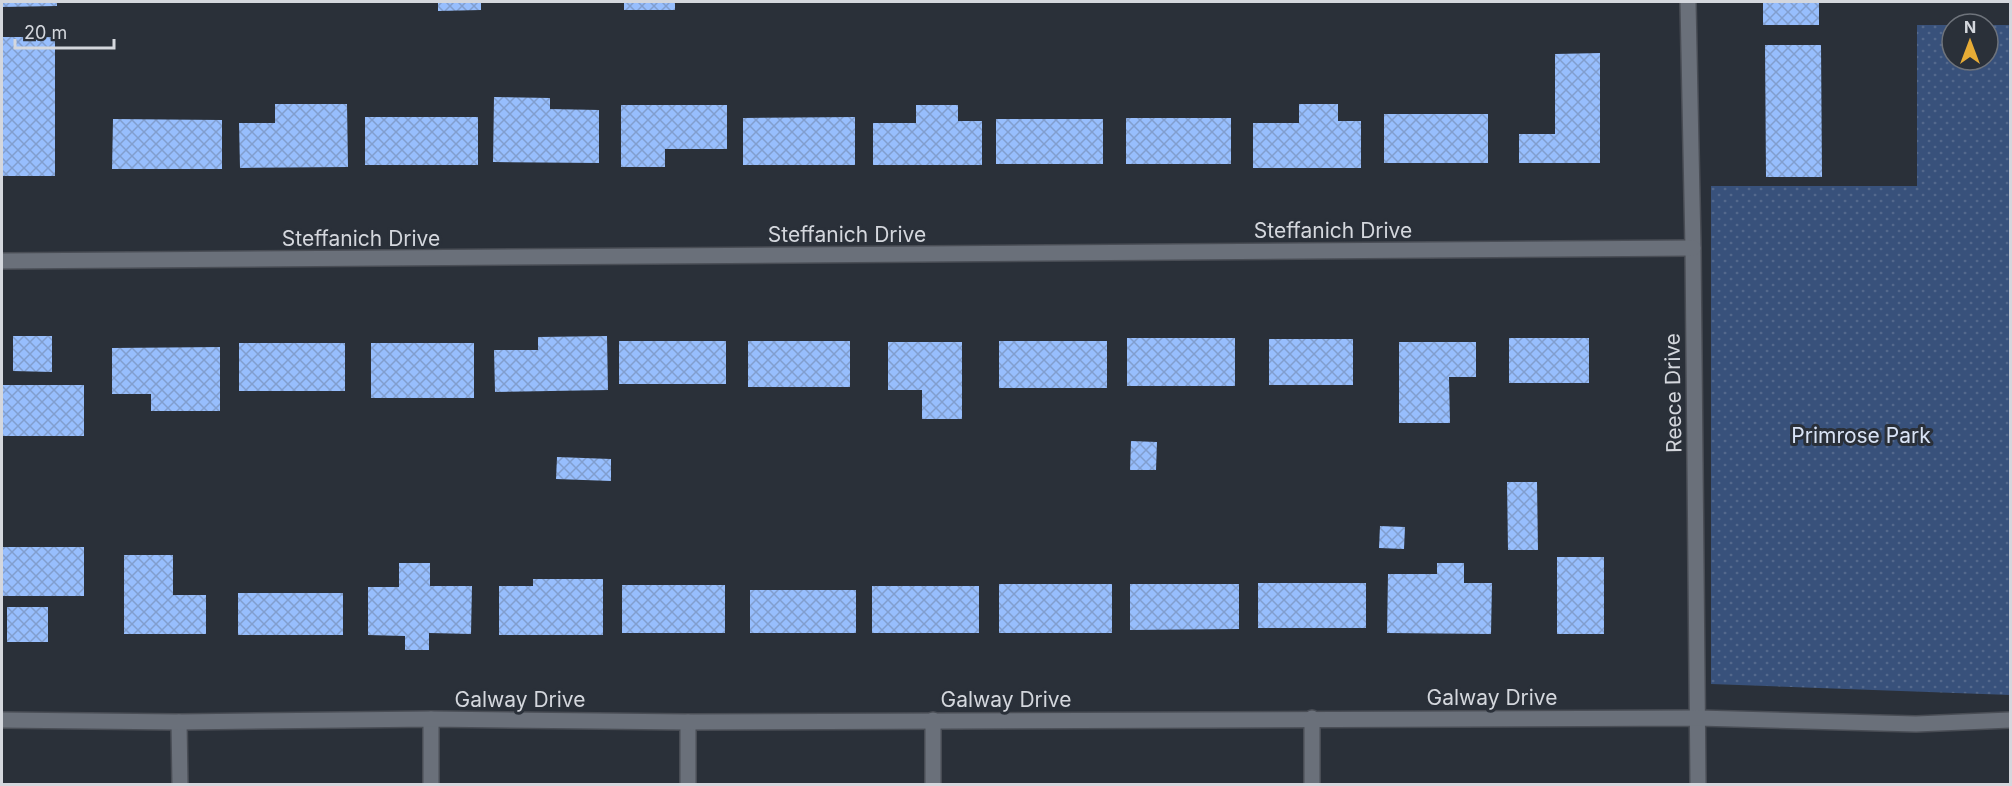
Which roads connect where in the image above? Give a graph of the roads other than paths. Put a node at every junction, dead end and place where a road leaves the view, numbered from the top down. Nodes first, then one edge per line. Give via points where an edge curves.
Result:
1 (1688, 2) edge
2 (1693, 248) junction
3 (2, 261) edge
4 (1312, 718) junction
5 (1698, 718) junction
6 (431, 719) junction
7 (2, 720) edge
8 (933, 720) junction
9 (2010, 720) edge
10 (180, 722) junction
11 (688, 722) junction
12 (180, 784) edge
13 (431, 784) edge
14 (688, 784) edge
15 (933, 784) edge
16 (1312, 784) edge
17 (1698, 784) edge

1 - 2 street, Reece Drive
2 - 3 street, Steffanich Drive
2 - 5 street, Reece Drive
4 - 5 street, Galway Drive
4 - 8 street, Galway Drive
4 - 16 street
5 - 9 street, Galway Drive via 1916,724
5 - 17 street, Reece Drive
6 - 10 street, Galway Drive
6 - 11 street, Galway Drive
6 - 13 street
7 - 10 street, Galway Drive
8 - 11 street, Galway Drive
8 - 15 street
10 - 12 street
11 - 14 street

